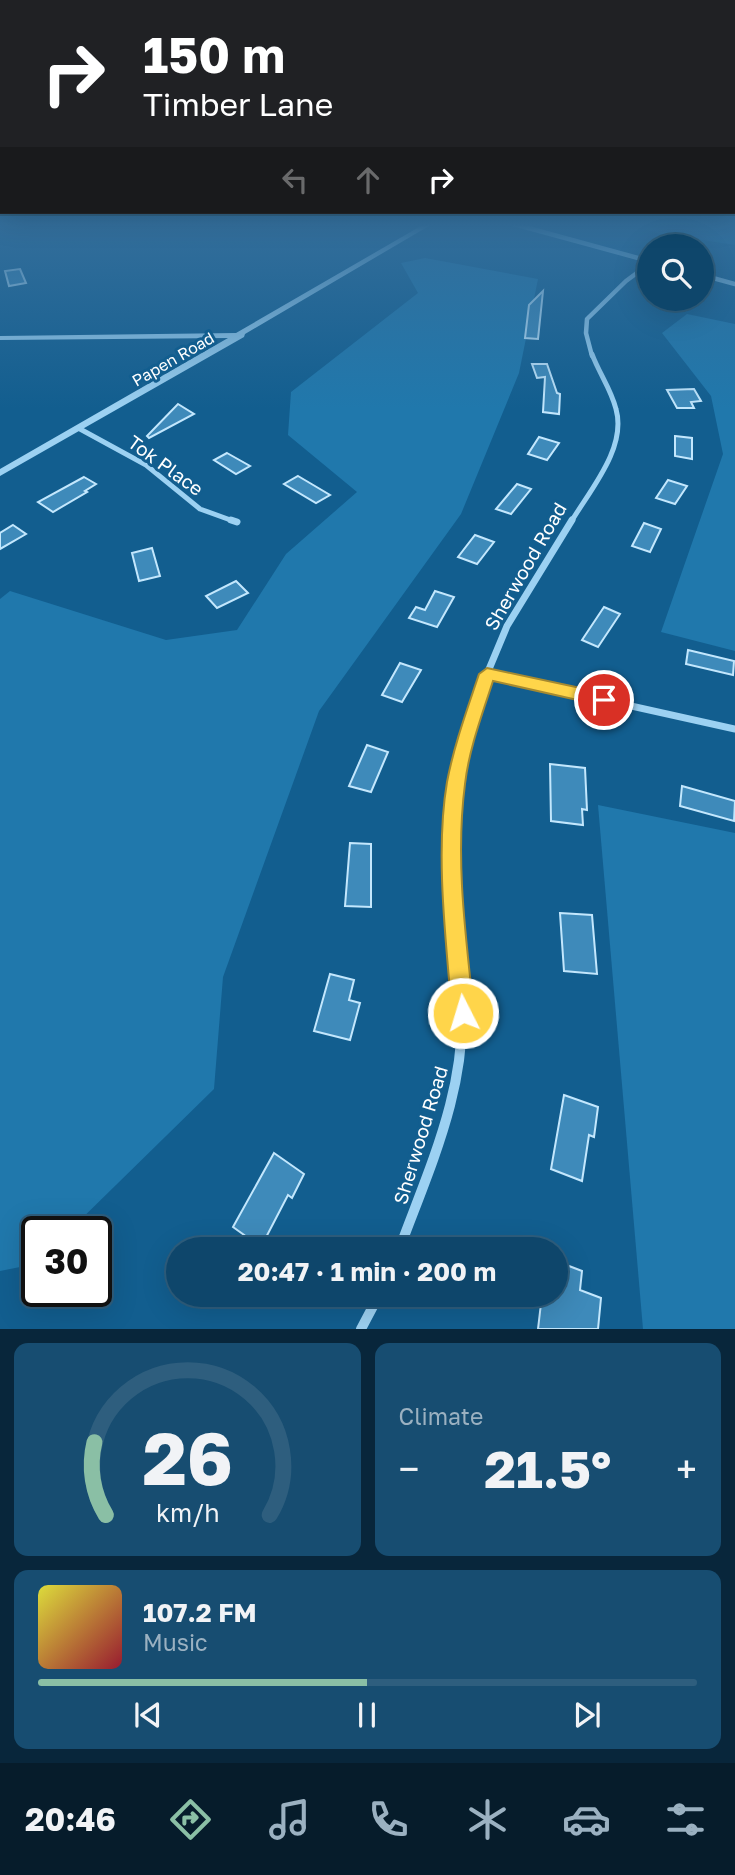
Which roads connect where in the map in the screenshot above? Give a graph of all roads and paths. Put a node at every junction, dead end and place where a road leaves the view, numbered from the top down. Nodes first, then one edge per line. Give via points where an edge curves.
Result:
1 (326, 285) edge
2 (622, 285) edge
3 (242, 335) junction
4 (192, 336) junction
5 (0, 338) edge
6 (207, 355) junction
7 (80, 429) junction
8 (0, 473) edge
9 (237, 522) dead end
10 (487, 674) junction
11 (735, 729) edge
12 (404, 1237) edge
13 (373, 1307) edge
14 (361, 1329) edge

1 - 3 street, Papen Road
2 - 10 street, Sherwood Road via 587,319 585,340 616,408 619,433 609,459 507,626
3 - 4 street
3 - 6 street, Papen Road
4 - 5 street
4 - 6 street via 209,346
6 - 7 street, Papen Road
7 - 8 street, Papen Road
7 - 9 street, Tok Place via 146,465 200,509
10 - 11 street
10 - 12 street, Sherwood Road via 456,785 453,865 463,1013 461,1063 448,1117
13 - 14 street

